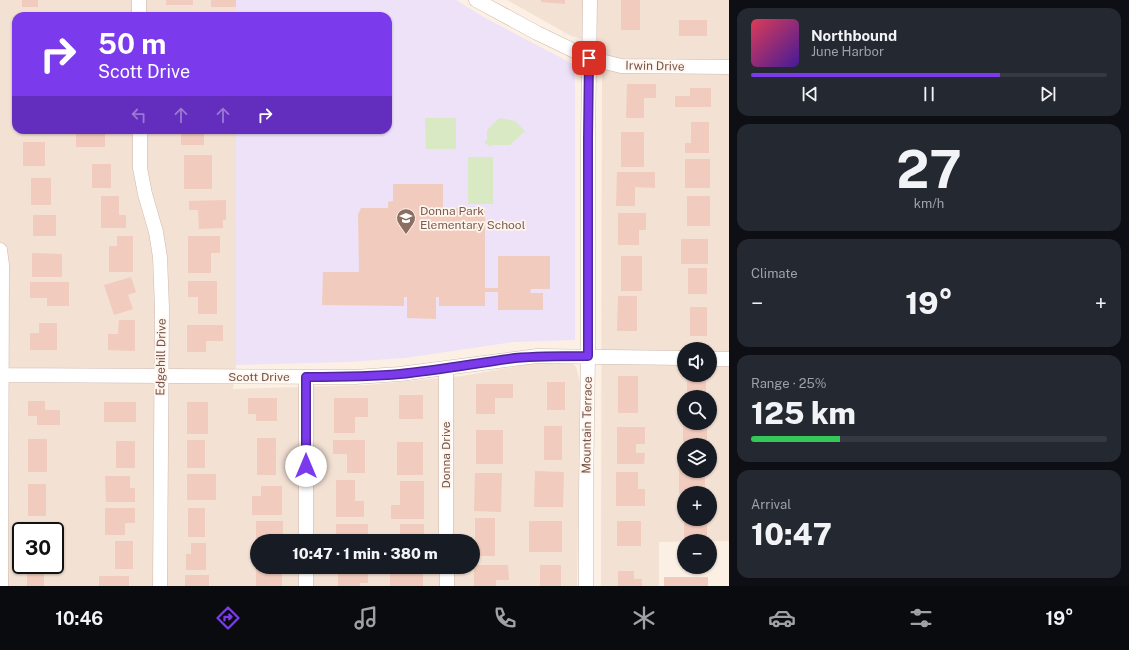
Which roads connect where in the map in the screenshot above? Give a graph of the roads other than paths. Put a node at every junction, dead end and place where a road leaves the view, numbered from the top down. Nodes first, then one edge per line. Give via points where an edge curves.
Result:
1 (139, 0) edge
2 (476, 0) edge
3 (590, 0) edge
4 (139, 12) edge
5 (589, 58) junction
6 (729, 67) edge
7 (140, 134) edge
8 (0, 250) edge
9 (588, 356) junction
10 (677, 358) edge
11 (717, 359) edge
12 (729, 359) edge
13 (446, 369) junction
14 (1, 374) edge
15 (160, 376) junction
16 (306, 377) junction
17 (306, 534) edge
18 (446, 534) edge
19 (306, 574) edge
20 (446, 574) edge
21 (1, 586) edge
22 (160, 586) edge
23 (306, 586) edge
24 (447, 586) edge
25 (586, 586) edge

1 - 4 street
2 - 5 street, Irwin Drive
3 - 5 street, Mountain Terrace
5 - 6 street, Irwin Drive via 621,66
5 - 9 street, Mountain Terrace
7 - 15 street, Edgehill Drive via 140,168 160,257
8 - 14 street
9 - 10 street, Scott Drive
9 - 13 street, Scott Drive via 529,357
9 - 25 street, Mountain Terrace
11 - 12 street
13 - 16 street, Scott Drive via 355,377
13 - 18 street, Donna Drive
14 - 15 street, Scott Drive
14 - 21 street
15 - 16 street, Scott Drive
15 - 22 street, Edgehill Drive
16 - 17 street
19 - 23 street
20 - 24 street

